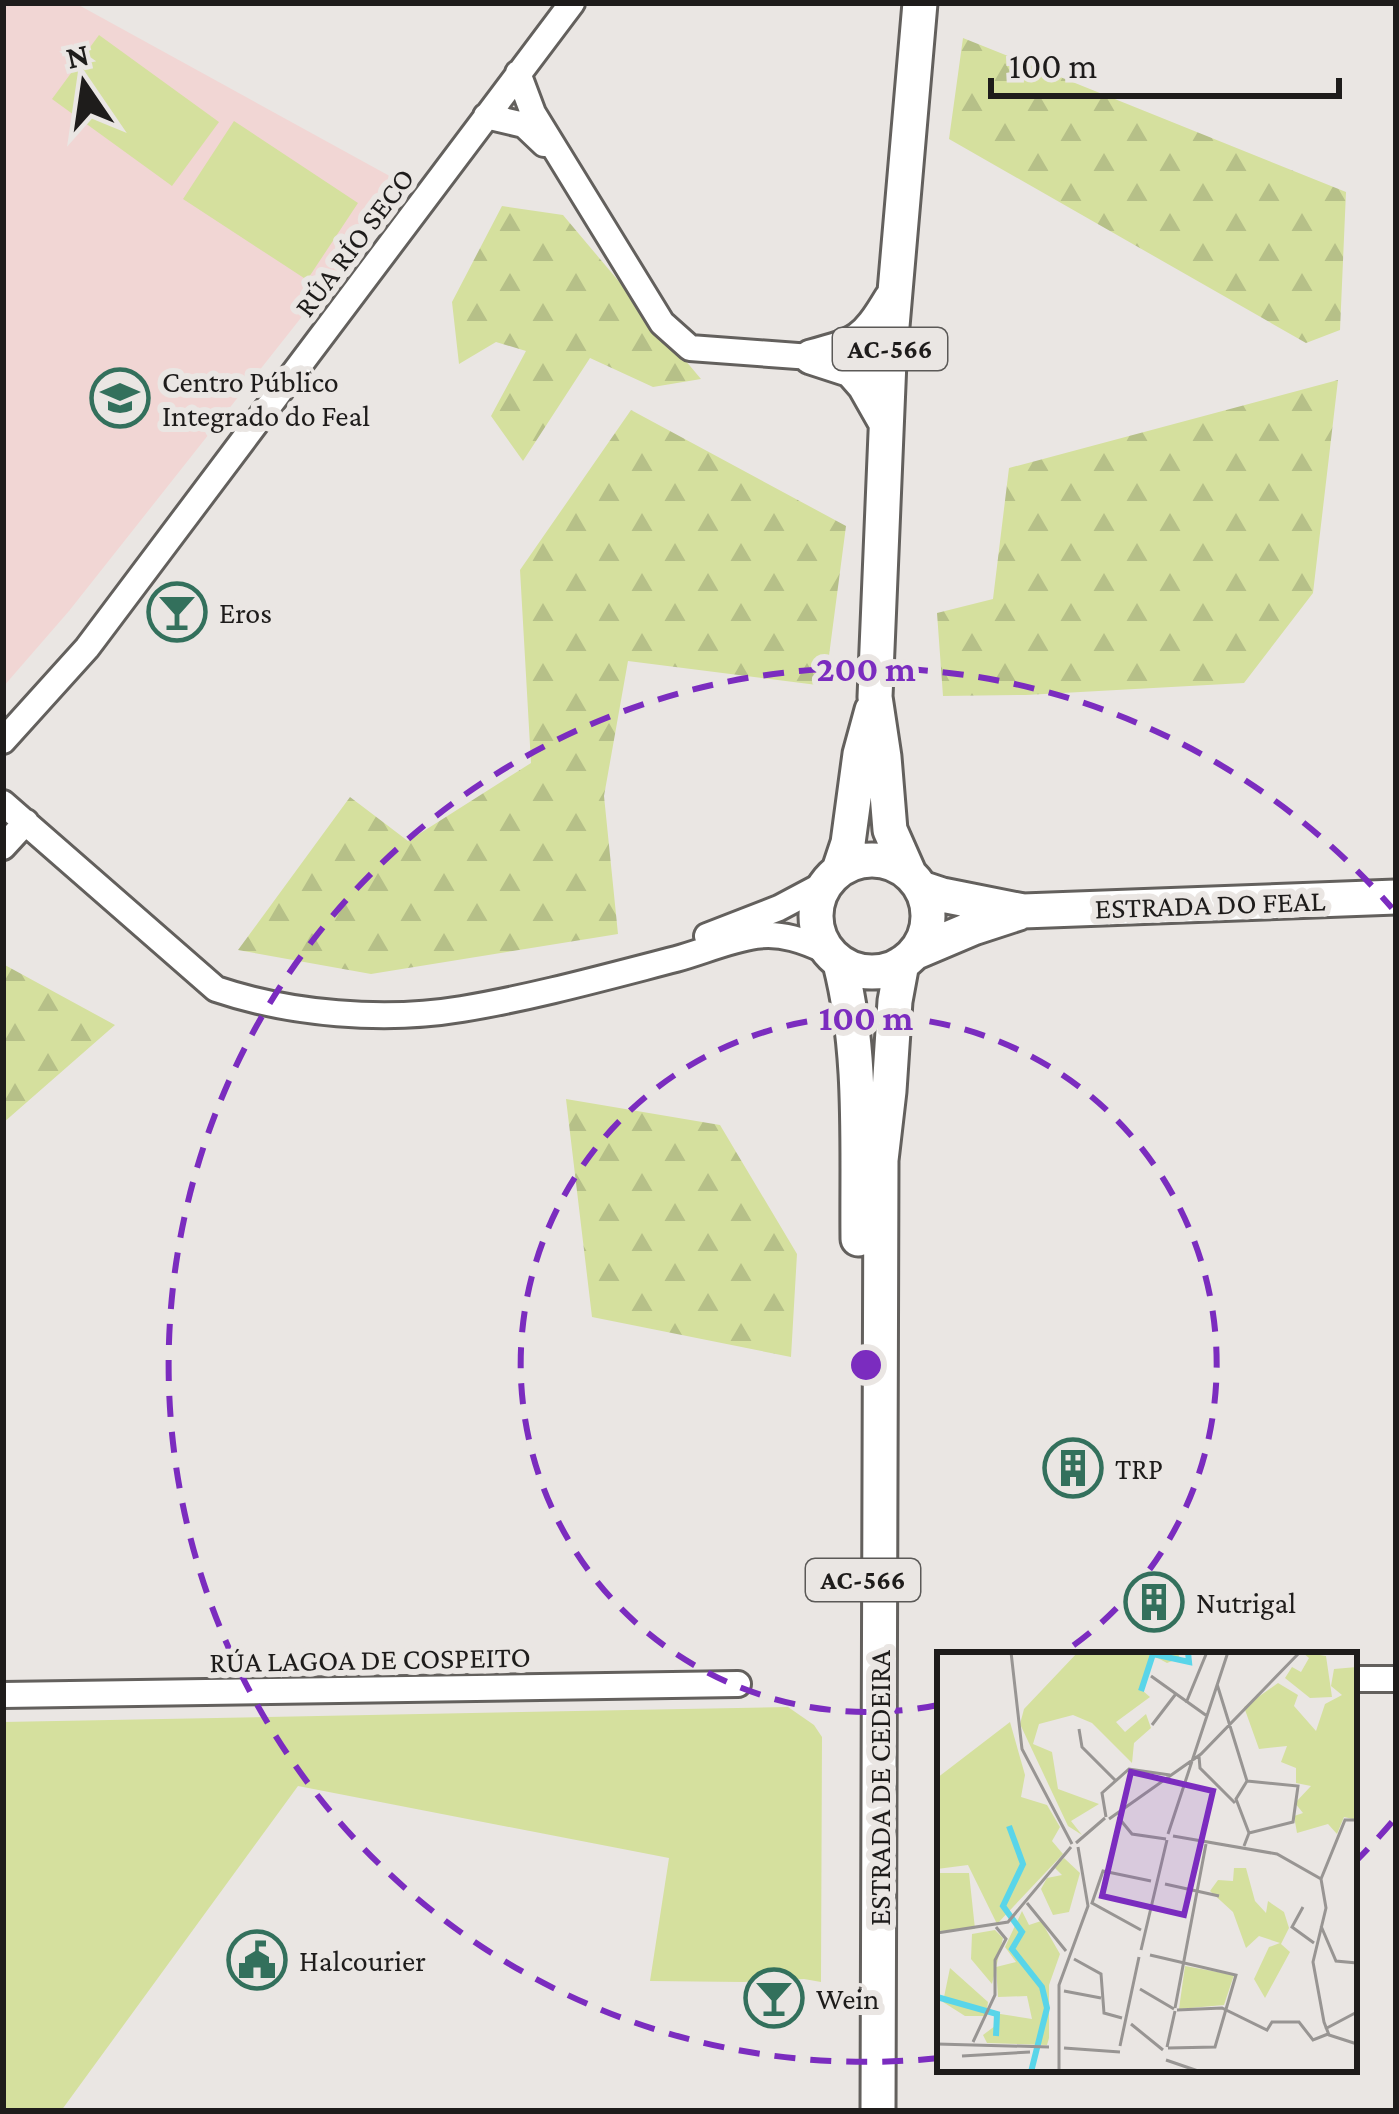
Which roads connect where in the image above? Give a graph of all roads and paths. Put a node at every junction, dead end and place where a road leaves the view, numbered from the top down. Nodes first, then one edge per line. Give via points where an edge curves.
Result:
1 (572, 3) edge
2 (920, 3) edge
3 (518, 73) junction
4 (486, 116) junction
5 (559, 158) junction
6 (895, 292) junction
7 (811, 357) junction
8 (889, 361) junction
9 (886, 423) junction
10 (875, 697) junction
11 (3, 741) edge
12 (3, 803) edge
13 (26, 822) junction
14 (3, 847) edge
15 (833, 876) junction
16 (915, 881) junction
17 (1396, 897) edge
18 (1023, 911) junction
19 (833, 957) junction
20 (908, 958) junction
21 (628, 971) junction
22 (1357, 1679) edge
23 (1396, 1679) edge
24 (738, 1684) dead end
25 (3, 1695) edge
26 (863, 2111) edge
27 (878, 2111) edge

1 - 3 street, RÚA RÍO SECO
2 - 6 main road, AC-566
3 - 4 street, RÚA RÍO SECO
3 - 5 street
4 - 5 street via 524,125
4 - 11 street, RÚA RÍO SECO via 87,648
5 - 7 street via 662,323 690,348
6 - 7 main road via 855,345
6 - 8 main road, AC-566
7 - 8 main road
7 - 9 main road via 851,370
8 - 9 main road, AC-566
9 - 10 main road, AC-566
10 - 15 main road, AC-566 via 848,843
10 - 16 main road, AC-566 via 890,830
12 - 13 street
13 - 14 street
13 - 21 street via 217,989 258,1003 386,1014 459,1010
15 - 16 main road via 874,860
15 - 19 main road via 815,916
15 - 21 street via 779,908
16 - 18 main road, ESTRADA DO FEAL via 942,895
16 - 20 main road via 928,926
17 - 18 main road, ESTRADA DO FEAL
18 - 20 main road, ESTRADA DO FEAL
19 - 20 main road via 874,973
19 - 21 street via 800,938 759,935
19 - 26 main road, ESTRADA DE CEDEIRA / AC-566 via 847,992 857,1101
20 - 27 main road, ESTRADA DE CEDEIRA via 895,1000 881,1160
22 - 23 street
24 - 25 street, RÚA LAGOA DE COSPEITO

